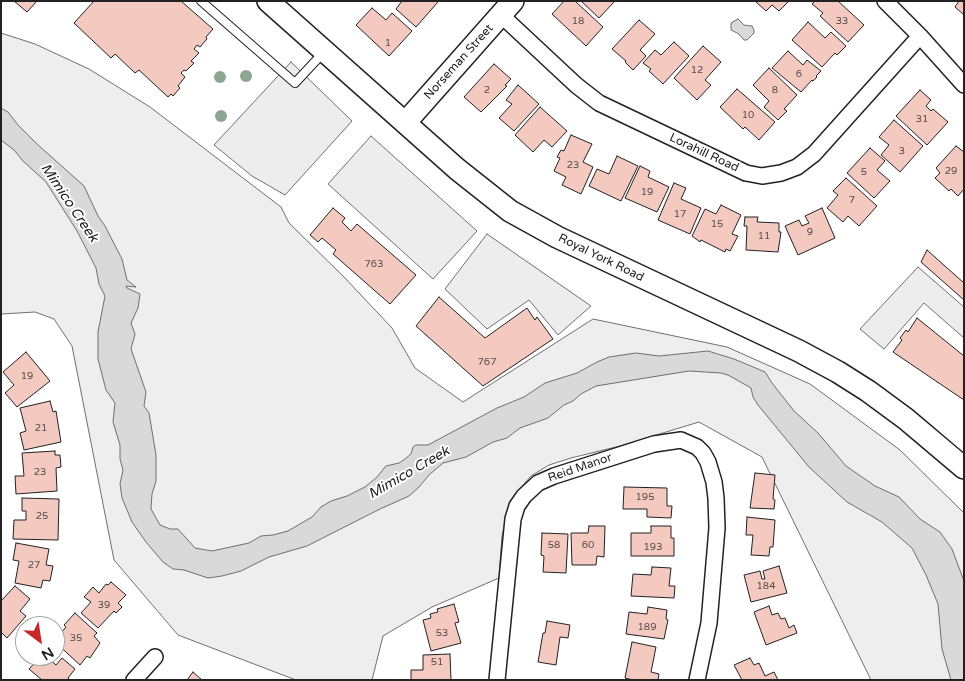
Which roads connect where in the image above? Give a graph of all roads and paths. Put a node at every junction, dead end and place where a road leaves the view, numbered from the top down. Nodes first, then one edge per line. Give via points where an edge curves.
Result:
1 (201, 1) edge
2 (268, 1) edge
3 (885, 1) edge
4 (507, 8) edge
5 (920, 36) junction
6 (324, 52) junction
7 (964, 85) edge
8 (405, 123) junction
9 (964, 468) edge
10 (155, 657) dead end
11 (134, 680) edge
12 (497, 680) edge
13 (698, 680) edge

1 - 6 lane via 296,83
2 - 6 main road, Royal York Road
3 - 5 street
4 - 5 street, Lorahill Road via 576,85 599,103 746,173 762,176 798,167 814,154
4 - 8 main road, Norseman Street
5 - 7 street
6 - 8 main road, Royal York Road
8 - 9 main road, Royal York Road via 510,210 557,237 838,372 906,419
10 - 11 street
12 - 13 street, Reid Manor via 513,519 524,496 538,483 554,476 654,444 681,440 703,453 714,482 717,528 708,623

